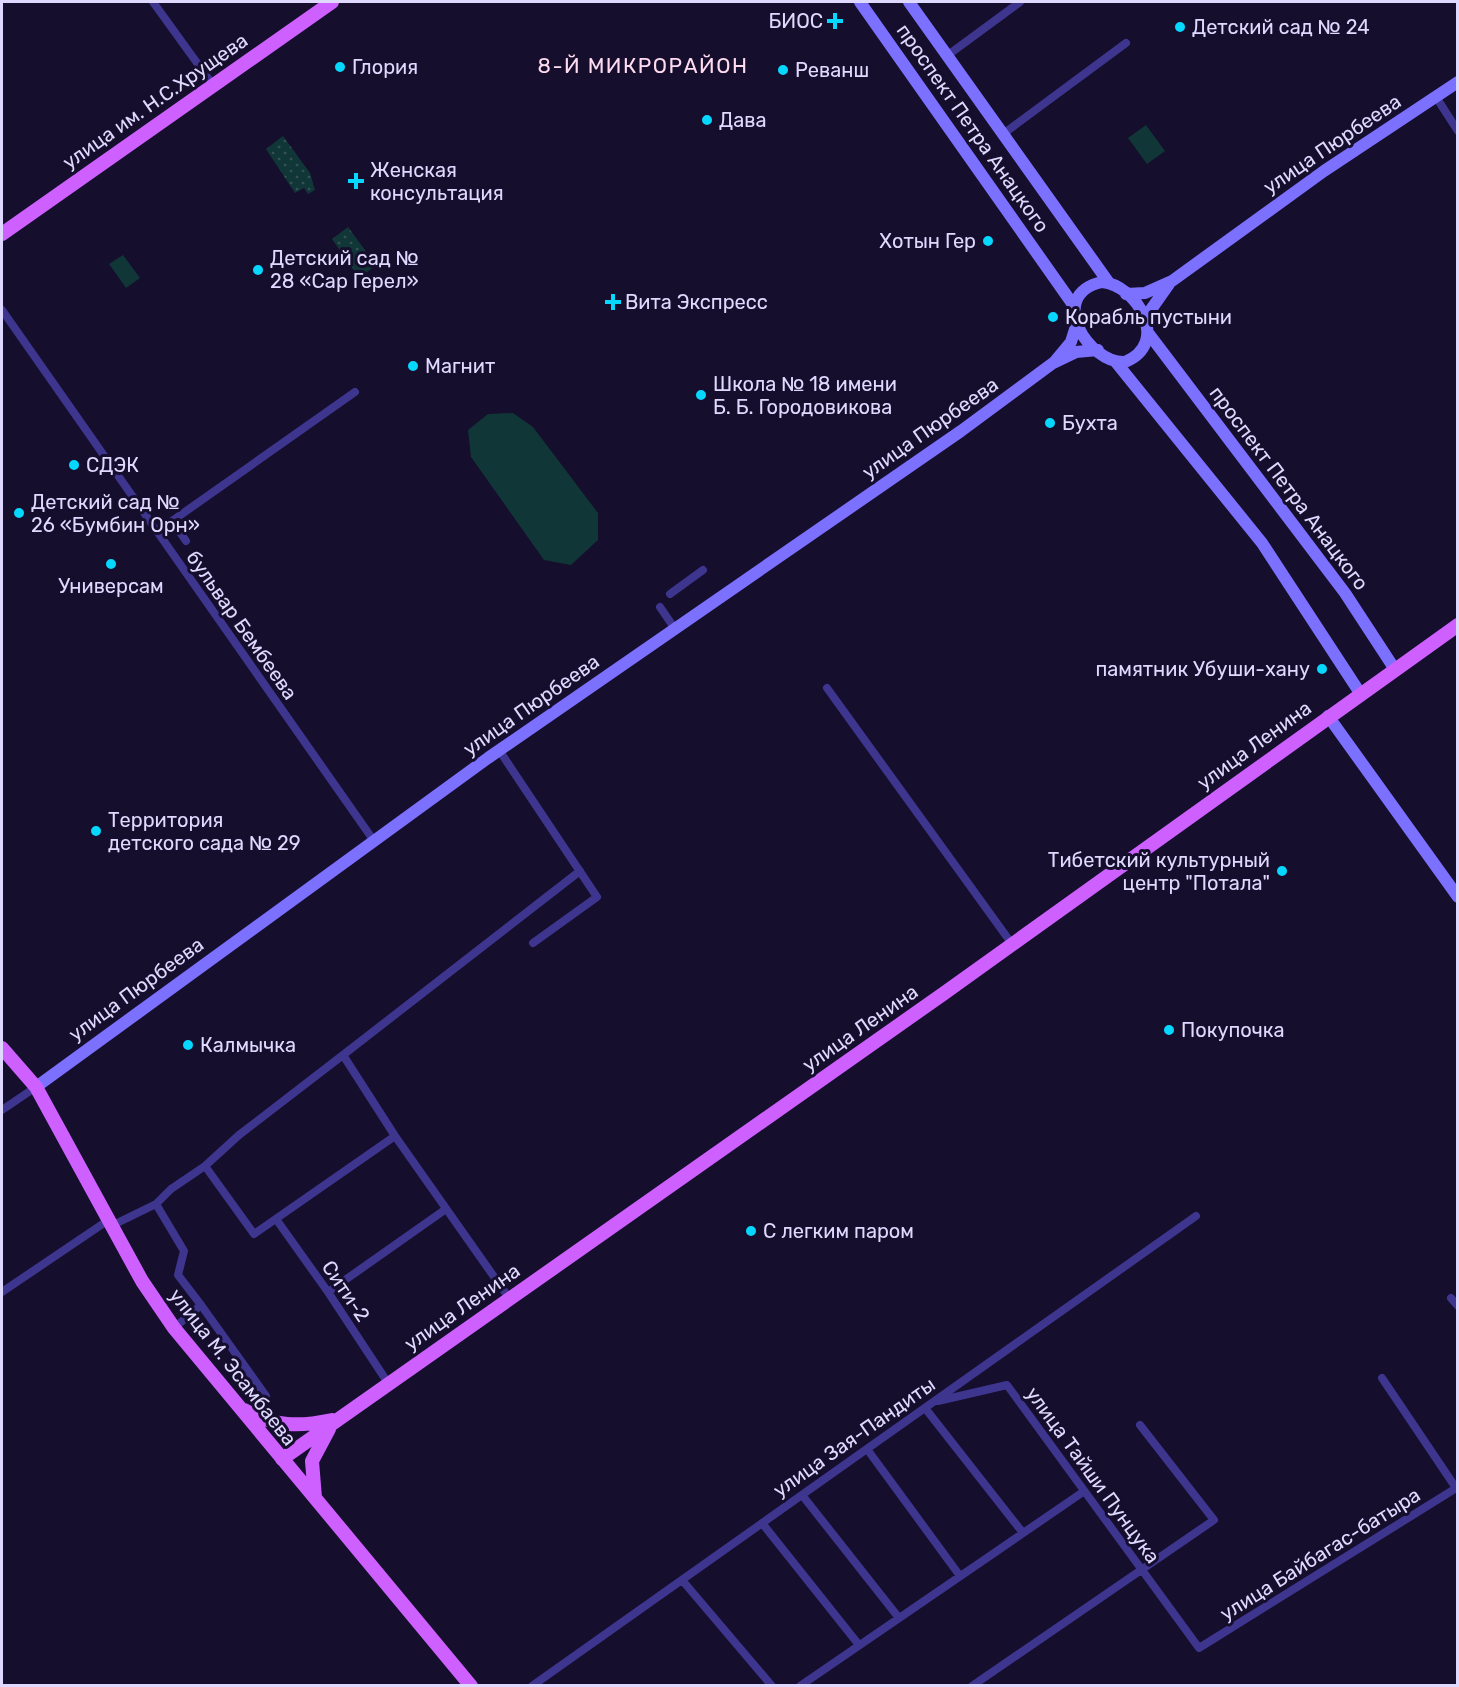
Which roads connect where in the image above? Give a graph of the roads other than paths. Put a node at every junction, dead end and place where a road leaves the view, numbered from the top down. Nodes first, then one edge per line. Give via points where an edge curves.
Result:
1 (153, 2) edge
2 (332, 2) edge
3 (861, 2) edge
4 (909, 2) edge
5 (1020, 2) edge
6 (1126, 43) dead end
7 (948, 55) junction
8 (1458, 82) edge
9 (213, 85) junction
10 (1436, 97) junction
11 (1458, 131) edge
12 (1004, 134) junction
13 (2, 234) edge
14 (1172, 281) junction
15 (1109, 283) junction
16 (1126, 294) junction
17 (1074, 306) junction
18 (2, 310) edge
19 (1145, 318) junction
20 (1076, 326) junction
21 (1149, 334) junction
22 (1098, 350) junction
23 (1115, 361) junction
24 (1053, 363) junction
25 (355, 392) dead end
26 (186, 541) dead end
27 (703, 570) dead end
28 (669, 594) dead end
29 (660, 607) dead end
30 (1458, 625) edge
31 (675, 629) junction
32 (1394, 668) junction
33 (827, 688) dead end
34 (1360, 693) junction
35 (1328, 716) junction
36 (499, 750) junction
37 (374, 841) junction
38 (580, 871) junction
39 (1458, 897) edge
40 (533, 943) dead end
41 (1012, 944) junction
42 (2, 1048) edge
43 (343, 1055) junction
44 (36, 1087) junction
45 (2, 1110) edge
46 (395, 1137) junction
47 (205, 1166) junction
48 (156, 1204) junction
49 (446, 1209) junction
50 (1196, 1216) dead end
51 (276, 1219) junction
52 (112, 1222) junction
53 (2, 1292) edge
54 (328, 1292) junction
55 (509, 1298) junction
56 (1451, 1298) dead end
57 (201, 1305) junction
58 (1458, 1305) edge
59 (174, 1328) junction
60 (1382, 1378) dead end
61 (388, 1383) junction
62 (266, 1396) dead end
63 (928, 1405) junction
64 (238, 1406) junction
65 (337, 1419) junction
66 (1140, 1425) dead end
67 (867, 1449) junction
68 (282, 1460) junction
69 (1457, 1488) edge
70 (1083, 1492) junction
71 (802, 1495) junction
72 (316, 1500) junction
73 (762, 1523) junction
74 (1023, 1533) junction
75 (1141, 1570) junction
76 (960, 1576) junction
77 (682, 1580) junction
78 (899, 1618) junction
79 (859, 1645) junction
80 (1199, 1648) joint
81 (471, 1686) edge
82 (532, 1686) edge
83 (772, 1686) edge
84 (800, 1686) edge
85 (972, 1686) edge

1 - 9 street
2 - 9 main road, улица им. Н.С.Хрущева
3 - 17 main road, проспект Петра Анацкого
4 - 7 main road, проспект Петра Анацкого
5 - 7 street
6 - 12 street
7 - 12 main road, проспект Петра Анацкого
8 - 10 main road, улица Пюрбеева
9 - 13 main road, улица им. Н.С.Хрущева
10 - 11 street
10 - 14 main road, улица Пюрбеева via 1324,171
12 - 15 main road, проспект Петра Анацкого
14 - 16 main road via 1145,293
14 - 19 main road
15 - 16 main road via 1121,287
15 - 17 main road via 1084,289
16 - 19 main road
17 - 20 main road
18 - 37 street, бульвар Бембеева
19 - 21 main road
20 - 22 main road
20 - 24 main road via 1071,342
21 - 23 main road via 1142,352 1135,358
21 - 32 main road, проспект Петра Анацкого via 1345,594
22 - 23 main road
22 - 24 main road via 1076,352
23 - 34 main road via 1262,543
24 - 31 main road, улица Пюрбеева
25 - 26 street, бульвар Бембеева via 172,520
27 - 28 street
29 - 31 street
30 - 32 main road, улица Ленина
31 - 36 main road, улица Пюрбеева
32 - 34 main road, улица Ленина
33 - 41 street
34 - 35 main road, улица Ленина
35 - 39 main road
35 - 41 main road, улица Ленина
36 - 37 main road, улица Пюрбеева
36 - 38 street
37 - 44 main road, улица Пюрбеева
38 - 40 street via 597,897
38 - 43 street
41 - 55 main road, улица Ленина
42 - 44 main road, улица М. Эсамбаева
43 - 46 street
43 - 47 street
44 - 45 street
44 - 52 main road, улица М. Эсамбаева
46 - 49 street
46 - 51 street
47 - 48 street
47 - 51 street via 254,1234
48 - 52 street
48 - 57 street via 184,1251 178,1275
49 - 54 street
49 - 55 street
50 - 63 street, улица Зая-Пандиты
51 - 54 street, Сити-2
52 - 53 street
52 - 59 main road, улица М. Эсамбаева via 142,1281
54 - 61 street, Сити-2
55 - 61 main road, улица Ленина
56 - 58 street
57 - 59 street
57 - 62 street
59 - 64 main road, улица М. Эсамбаева
60 - 69 street
61 - 65 main road, улица Ленина
63 - 67 street, улица Зая-Пандиты
63 - 70 street, улица Тайши Пунцука via 1007,1385
63 - 74 street
64 - 65 main road via 283,1425
64 - 68 main road, улица М. Эсамбаева
65 - 68 main road, улица Ленина
65 - 72 main road via 322,1438 312,1461
66 - 75 street via 1214,1520
67 - 71 street, улица Зая-Пандиты
67 - 76 street
68 - 72 main road, улица М. Эсамбаева
69 - 80 street, улица Байбагас-батыра
70 - 74 street
70 - 75 street, улица Тайши Пунцука
71 - 73 street, улица Зая-Пандиты
71 - 78 street
72 - 81 main road, улица М. Эсамбаева
73 - 77 street, улица Зая-Пандиты
73 - 79 street
74 - 76 street
75 - 80 street, улица Тайши Пунцука
75 - 85 street
76 - 78 street
77 - 82 street, улица Зая-Пандиты
77 - 83 street
78 - 79 street
79 - 84 street

